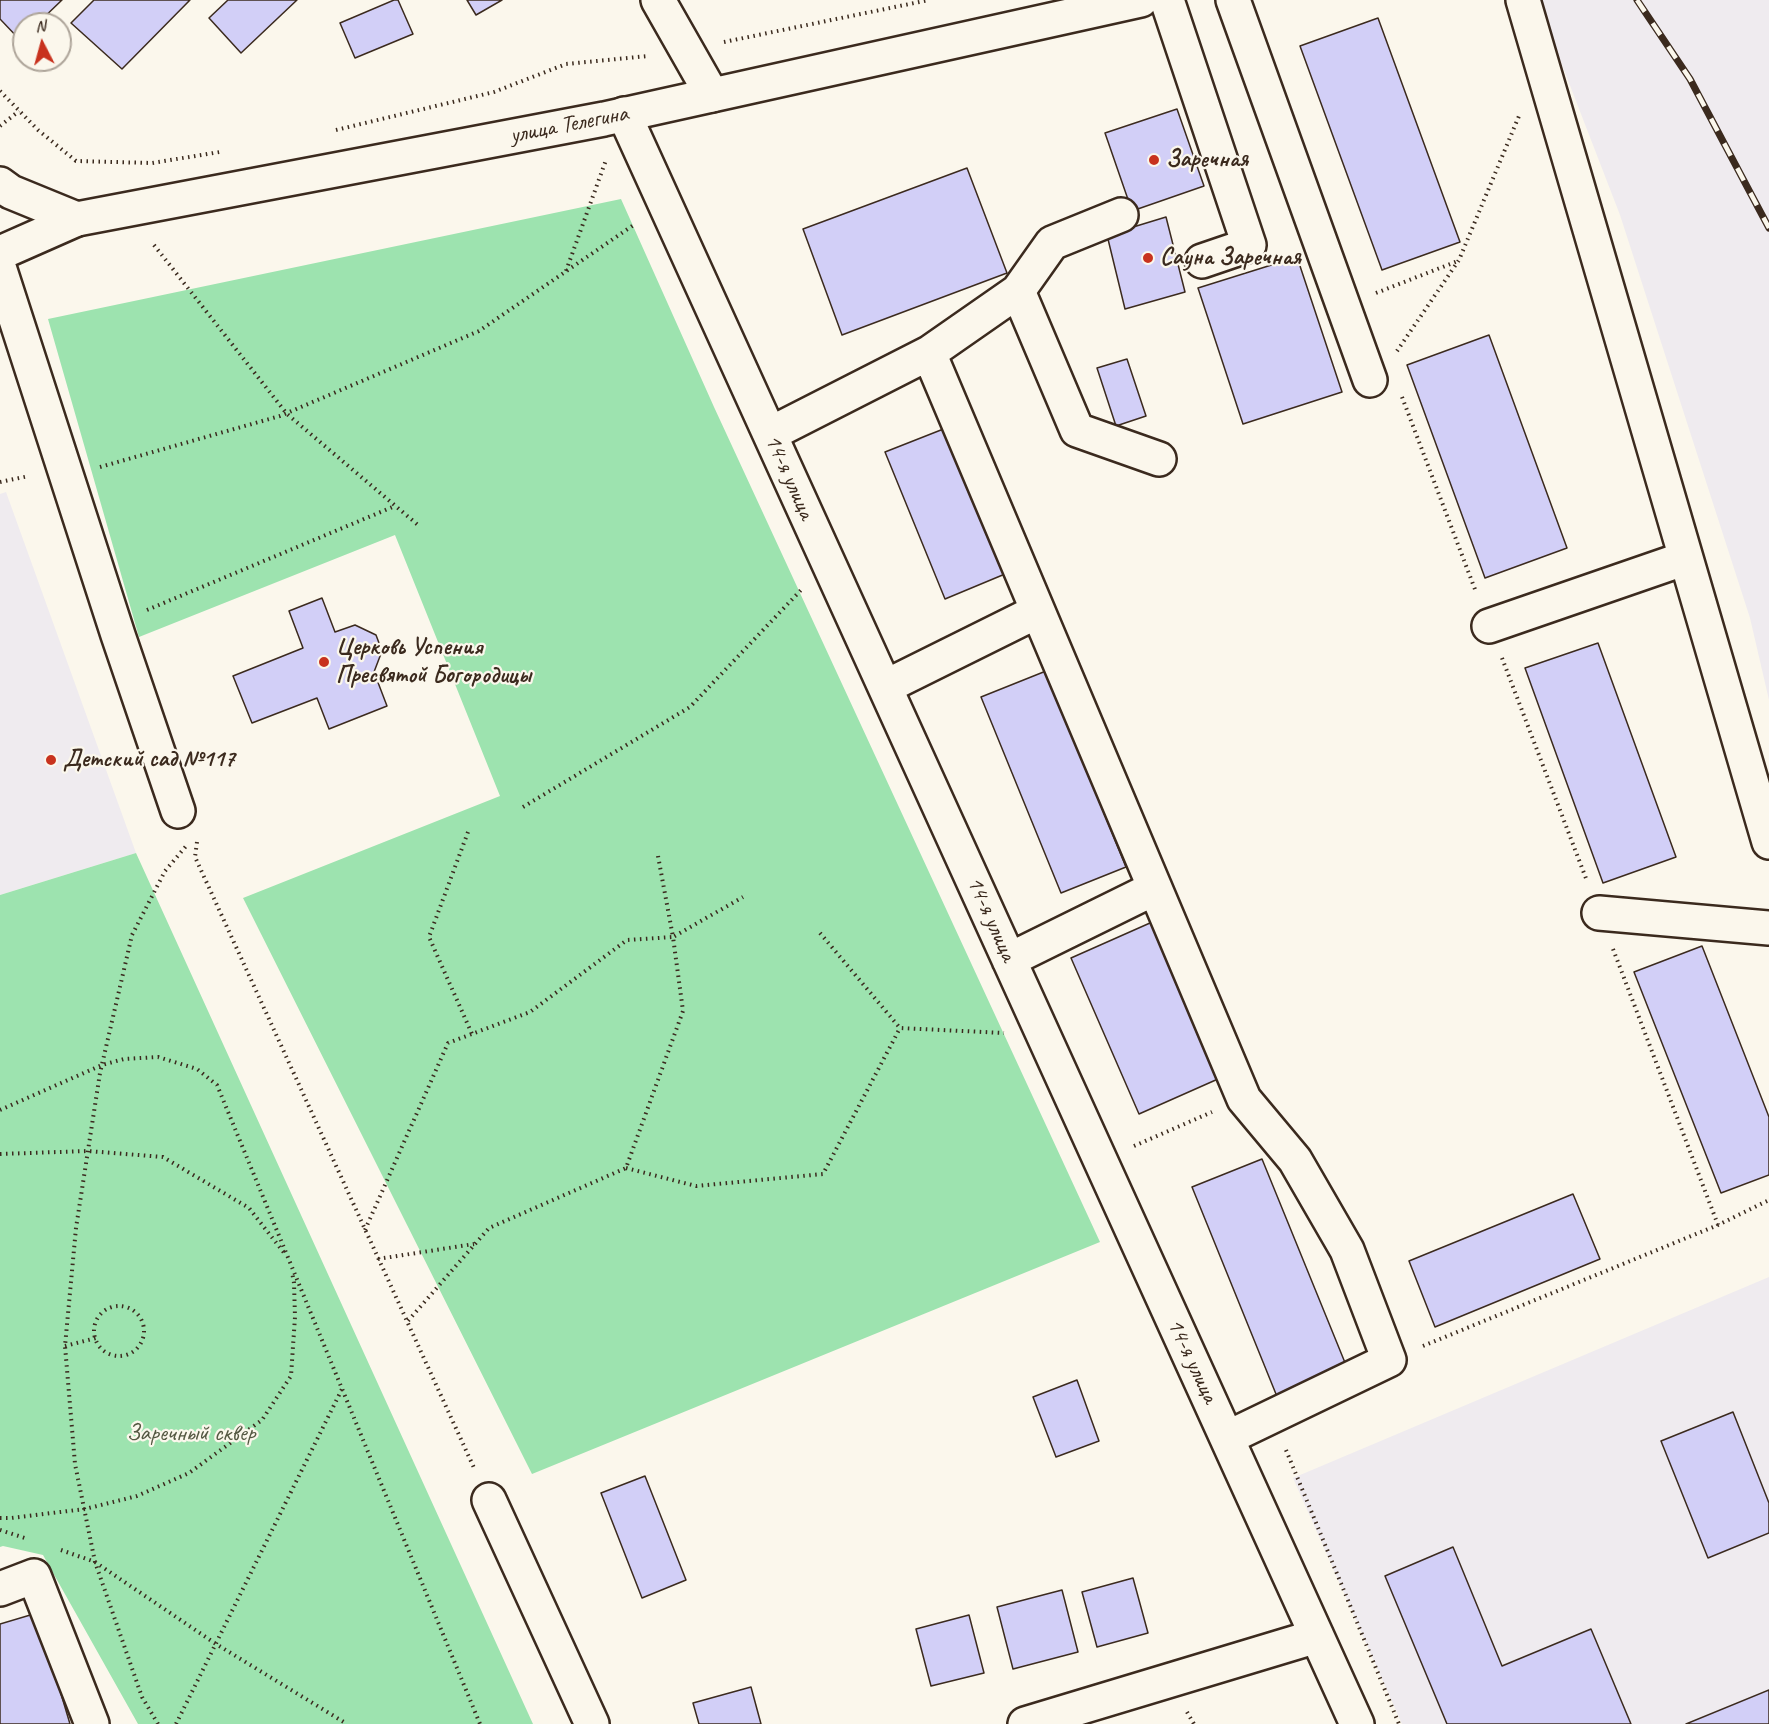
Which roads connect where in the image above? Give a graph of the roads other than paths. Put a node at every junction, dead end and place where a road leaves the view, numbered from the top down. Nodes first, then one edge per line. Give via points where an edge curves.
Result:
1 (658, 0) edge
2 (1141, 0) edge
3 (1167, 0) edge
4 (1233, 0) edge
5 (1523, 0) edge
6 (712, 95) junction
7 (624, 114) junction
8 (0, 184) edge
9 (1121, 215) dead end
10 (77, 219) junction
11 (0, 253) edge
12 (1202, 261) dead end
13 (0, 270) edge
14 (1018, 291) junction
15 (929, 353) junction
16 (1370, 380) dead end
17 (770, 434) junction
18 (1159, 459) dead end
19 (1686, 558) junction
20 (1038, 611) junction
21 (1489, 626) dead end
22 (885, 687) junction
23 (189, 830) road end
24 (1769, 842) edge
25 (1155, 888) junction
26 (1599, 913) dead end
27 (1769, 928) edge
28 (1009, 960) junction
29 (1227, 1438) junction
30 (489, 1500) road end
31 (0, 1589) edge
32 (1317, 1636) junction
33 (92, 1724) edge
34 (592, 1724) edge
35 (1025, 1724) edge
36 (1357, 1724) edge

1 - 6 street
2 - 6 street, улица Телегина
3 - 12 street via 1250,245
4 - 16 street
5 - 19 street
6 - 7 street, улица Телегина
7 - 10 street, улица Телегина
7 - 17 street, 14-я улица
8 - 10 street
9 - 14 street via 1052,243
10 - 11 street, улица Телегина
13 - 23 street via 115,624
14 - 15 street
14 - 18 street via 1077,430
15 - 17 street
15 - 20 street
17 - 22 street, 14-я улица
19 - 21 street
19 - 24 street
20 - 22 street
20 - 25 street
22 - 28 street, 14-я улица
25 - 28 street
25 - 29 street via 1244,1099 1295,1160 1347,1250 1389,1360
26 - 27 street
28 - 29 street, 14-я улица
29 - 32 street, 14-я улица
30 - 34 street
31 - 33 street via 34,1576
32 - 35 street
32 - 36 street, 14-я улица

